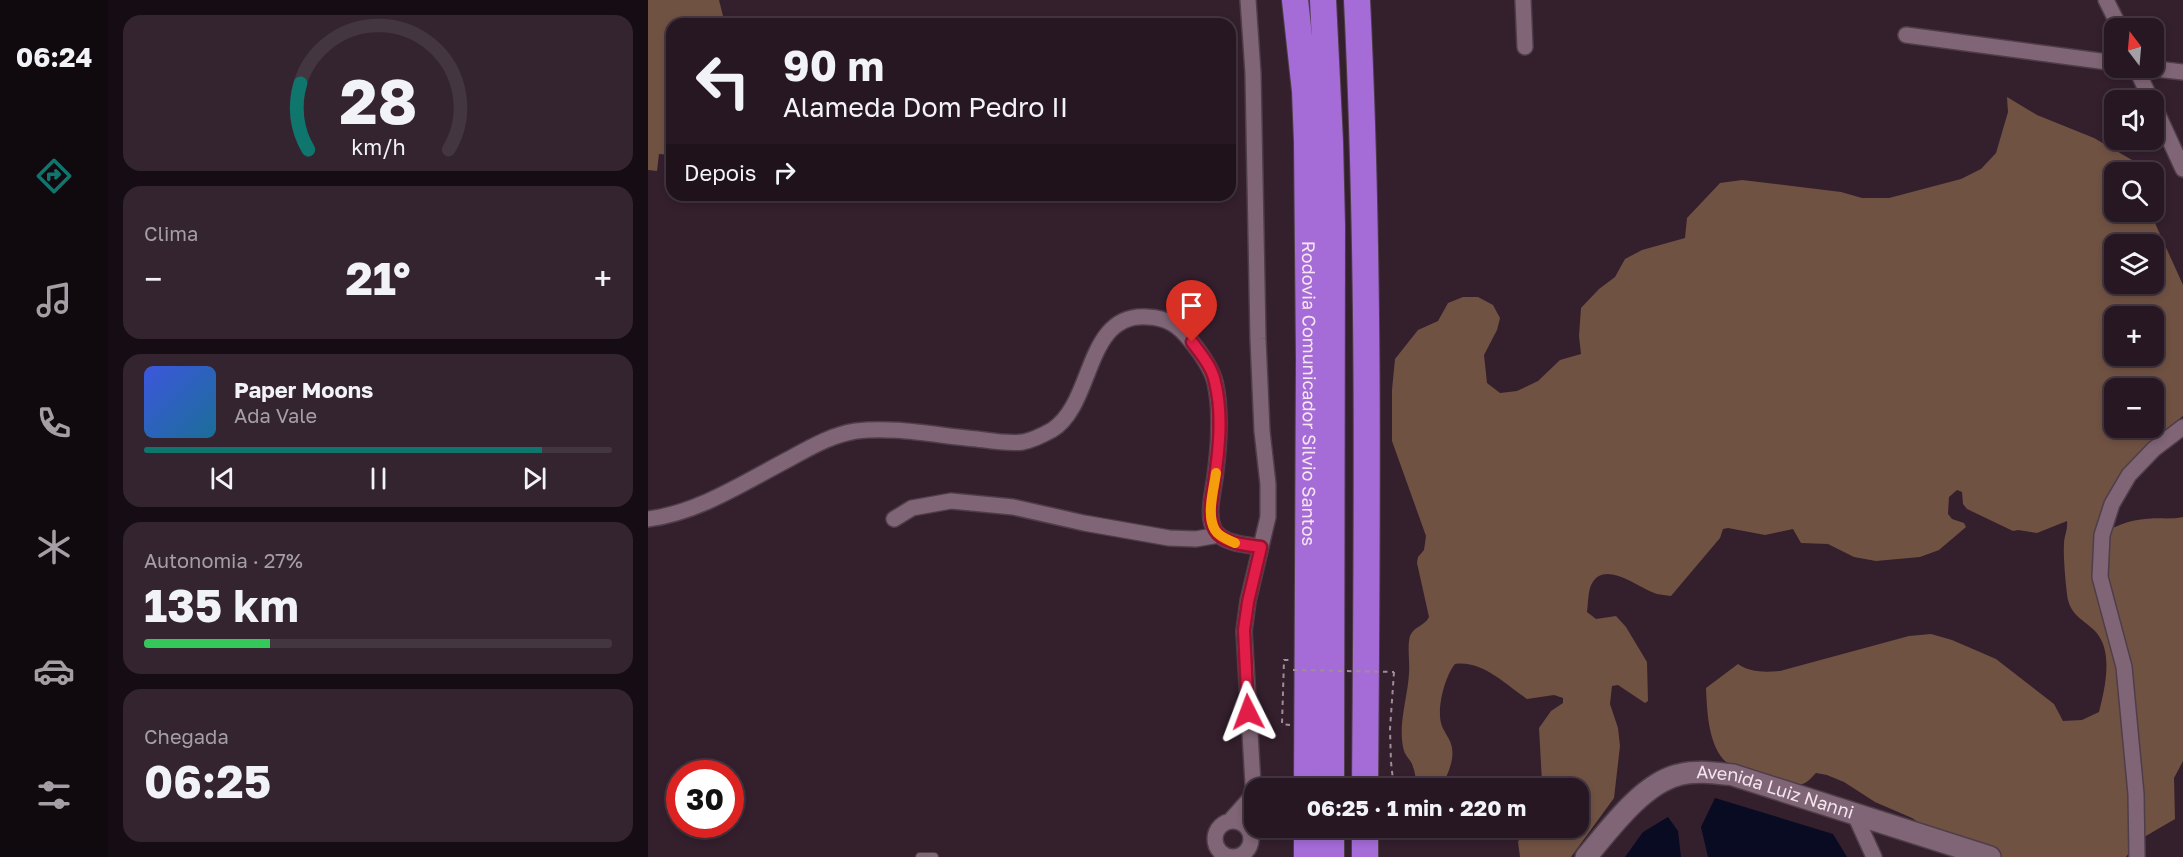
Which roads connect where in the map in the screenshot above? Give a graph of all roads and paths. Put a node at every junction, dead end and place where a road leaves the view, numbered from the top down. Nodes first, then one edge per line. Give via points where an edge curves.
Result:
1 (1248, 0) edge
2 (1290, 0) edge
3 (1295, 0) edge
4 (1323, 0) edge
5 (1357, 0) edge
6 (1523, 0) edge
7 (2106, 0) edge
8 (2115, 18) edge
9 (1906, 35) dead end
10 (1299, 38) junction
11 (1525, 47) dead end
12 (2104, 62) edge
13 (2164, 70) edge
14 (2183, 72) edge
15 (2164, 128) edge
16 (2183, 169) edge
17 (2183, 427) edge
18 (648, 519) edge
19 (894, 519) dead end
20 (1219, 535) junction
21 (1261, 547) junction
22 (1293, 670) dead end
23 (1253, 778) edge
24 (1307, 778) edge
25 (1331, 778) edge
26 (1365, 778) edge
27 (1393, 778) edge
28 (1244, 808) edge
29 (1854, 813) junction
30 (1230, 821) junction
31 (1244, 825) edge
32 (1251, 838) edge
33 (1307, 838) edge
34 (1331, 838) edge
35 (1365, 838) edge
36 (1218, 855) edge
37 (920, 857) edge
38 (934, 857) edge
39 (1307, 857) edge
40 (1331, 857) edge
41 (1365, 857) edge
42 (1586, 857) edge
43 (1874, 857) edge
44 (1990, 857) edge
45 (2137, 857) edge

1 - 21 street via 1258,339 1268,484 1268,517
2 - 10 highway
3 - 10 highway, Rodovia Comunicador Silvio Santos
4 - 25 highway, Rodovia Comunicador Silvio Santos via 1332,226
5 - 26 highway via 1367,369
6 - 11 street
7 - 8 street
9 - 12 street
10 - 24 highway, Rodovia Comunicador Silvio Santos via 1307,153
13 - 14 street
15 - 16 street
17 - 45 street via 2129,475 2112,504 2102,535 2100,577 2124,667 2136,794
18 - 20 street via 667,517 726,493 825,439 848,433 873,429 1023,442 1040,436 1069,416 1100,342 1112,328 1141,316 1162,318 1181,330 1202,355 1215,381 1219,411 1211,506 1212,524
19 - 20 street via 912,508 951,501 1013,507 1169,538
20 - 21 street via 1236,543
21 - 23 street via 1244,630
22 - 27 path, bridge via 1394,672 1390,740
28 - 30 street
29 - 42 street, Avenida Luiz Nanni via 1733,774 1677,775 1652,788 1618,819
29 - 43 street
29 - 44 street, Avenida Luiz Nanni
30 - 31 street
30 - 36 street via 1216,832
32 - 36 street via 1248,849 1238,856
33 - 39 highway
34 - 40 highway
35 - 41 highway
37 - 38 lane

